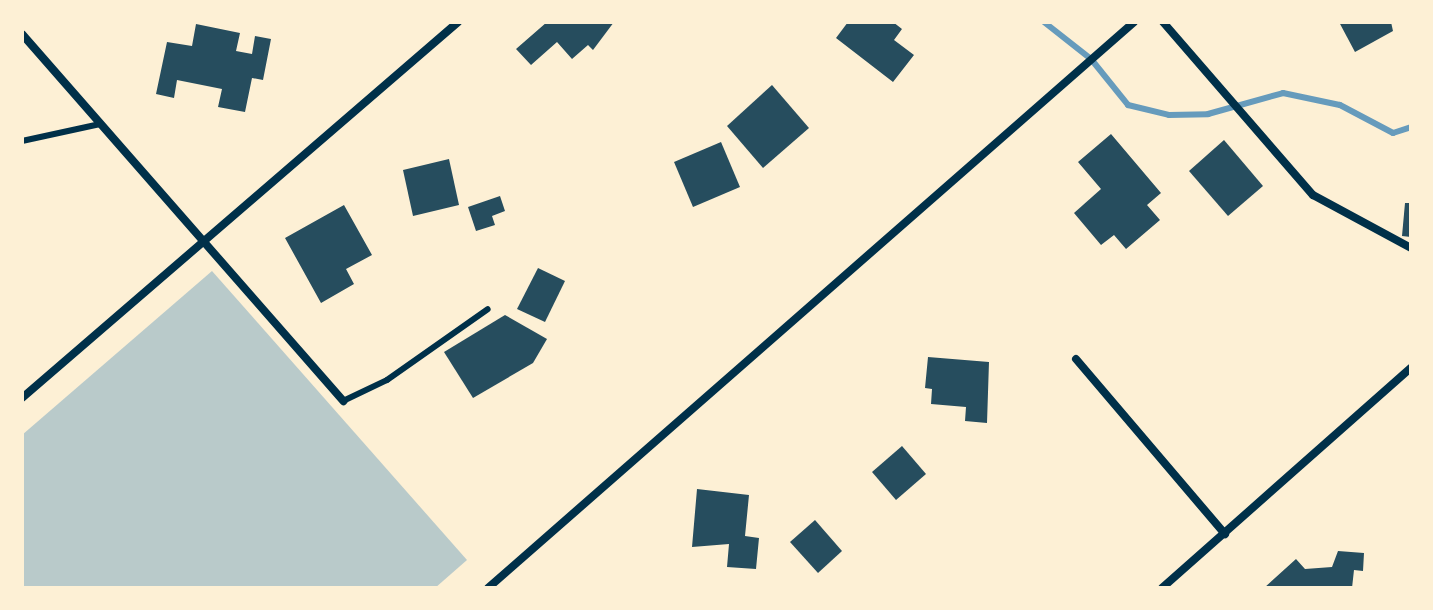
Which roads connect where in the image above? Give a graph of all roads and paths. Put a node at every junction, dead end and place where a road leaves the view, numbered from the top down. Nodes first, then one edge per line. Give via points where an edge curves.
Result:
1 (458, 22) edge
2 (1134, 22) edge
3 (1163, 22) edge
4 (22, 34) edge
5 (100, 124) junction
6 (22, 141) edge
7 (200, 242) junction
8 (1411, 248) edge
9 (488, 309) dead end
10 (1076, 359) dead end
11 (1411, 368) edge
12 (22, 398) edge
13 (343, 401) joint
14 (1225, 534) junction
15 (488, 588) edge
16 (1162, 588) edge

1 - 7 street
2 - 15 street
3 - 8 street via 1313,195
4 - 5 street
5 - 6 lane
5 - 7 street
7 - 12 street
7 - 13 street
9 - 13 lane via 387,380
10 - 14 street
11 - 14 street
14 - 16 street

